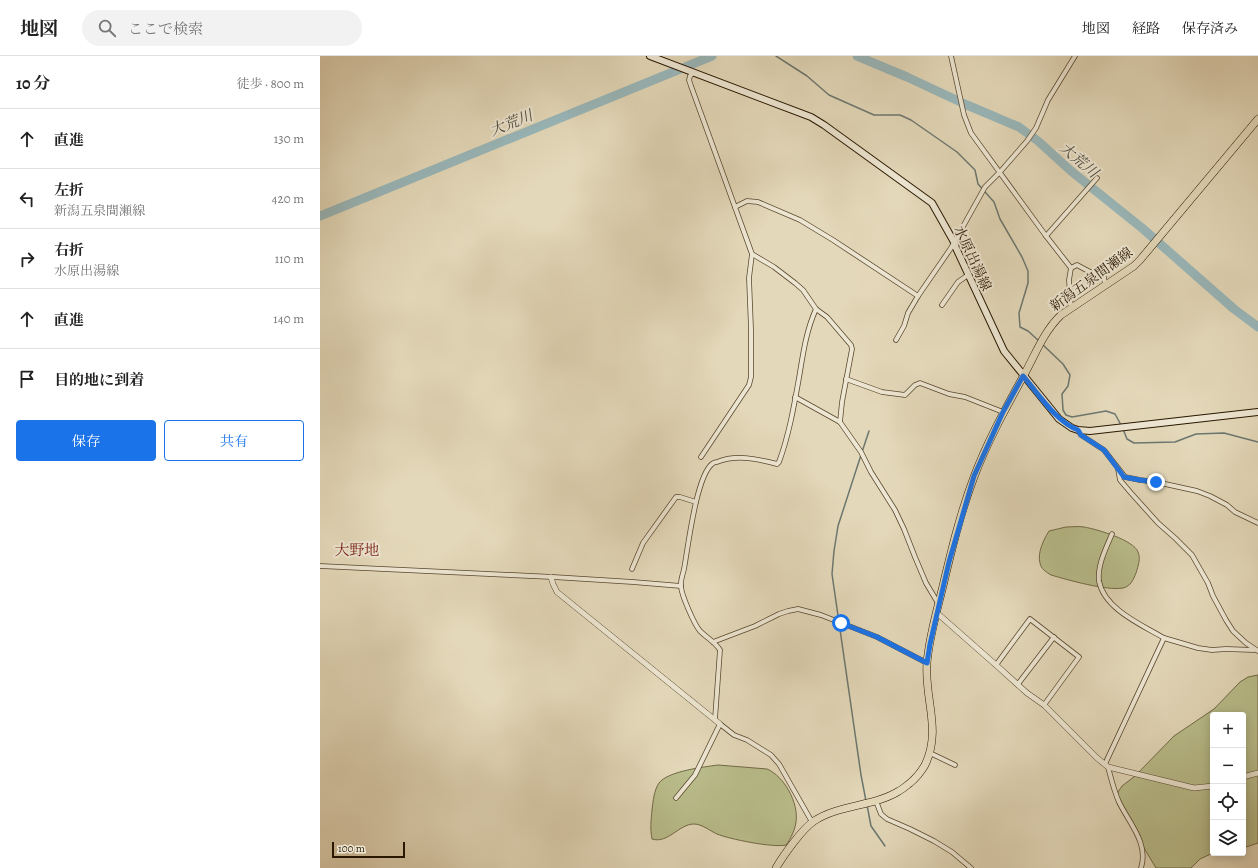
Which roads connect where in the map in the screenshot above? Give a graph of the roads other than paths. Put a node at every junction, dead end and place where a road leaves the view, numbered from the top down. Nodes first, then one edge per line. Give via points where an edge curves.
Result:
1 (650, 56) edge
2 (951, 56) edge
3 (1075, 56) edge
4 (691, 72) junction
5 (1258, 119) edge
6 (1000, 172) junction
7 (1097, 178) dead end
8 (735, 207) junction
9 (1046, 236) junction
10 (954, 242) junction
11 (752, 254) junction
12 (1070, 268) junction
13 (968, 275) junction
14 (1105, 285) junction
15 (918, 296) junction
16 (942, 306) dead end
17 (816, 309) junction
18 (1071, 309) junction
19 (896, 340) dead end
20 (1023, 376) junction
21 (846, 379) junction
22 (795, 397) junction
23 (1003, 412) junction
24 (1258, 412) edge
25 (840, 422) junction
26 (1078, 430) junction
27 (701, 457) dead end
28 (1118, 469) junction
29 (696, 502) junction
30 (1258, 523) edge
31 (1112, 534) dead end
32 (320, 566) edge
33 (632, 569) dead end
34 (551, 577) junction
35 (681, 586) junction
36 (938, 604) junction
37 (937, 613) junction
38 (1054, 637) junction
39 (1164, 638) junction
40 (713, 642) junction
41 (1256, 650) edge
42 (927, 663) junction
43 (996, 665) junction
44 (1018, 684) junction
45 (1044, 705) junction
46 (715, 719) junction
47 (720, 724) junction
48 (930, 753) junction
49 (955, 765) dead end
50 (1106, 766) junction
51 (1258, 773) edge
52 (1246, 776) edge
53 (1210, 786) edge
54 (676, 798) dead end
55 (870, 802) junction
56 (812, 822) junction
57 (776, 868) edge
58 (971, 868) edge
59 (1141, 868) edge

1 - 4 main road, 水原出湯線
2 - 6 street via 964,115 971,133
3 - 6 street via 1048,100 1036,128
4 - 8 street via 689,80
4 - 10 main road, 水原出湯線 via 824,125 932,203
5 - 14 main road, 新潟五泉間瀬線 via 1146,254 1134,266
6 - 9 street
6 - 10 street via 981,193
7 - 9 street
8 - 11 street
8 - 15 street via 747,201 754,201 800,220
9 - 12 street
10 - 13 main road, 水原出湯線
10 - 15 street
11 - 17 street via 795,283
11 - 27 street via 749,278 749,385
12 - 14 street via 1077,265 1104,277
12 - 18 street
13 - 16 street via 958,282
13 - 20 main road, 水原出湯線 via 1004,351
14 - 18 main road, 新潟五泉間瀬線
15 - 19 street
17 - 21 street via 827,317 851,345
17 - 22 street via 810,322
18 - 20 main road, 新潟五泉間瀬線 via 1055,321
20 - 23 main road, 新潟五泉間瀬線
20 - 26 main road, 水原出湯線 via 1059,419
21 - 23 street via 882,392 905,395 920,382
21 - 25 street
22 - 25 street
22 - 29 street via 779,462 777,464 734,457 711,464
23 - 36 main road, 新潟五泉間瀬線 via 974,476
24 - 26 main road, 水原出湯線 via 1124,428
25 - 36 street via 862,454 904,529 917,564
26 - 28 street via 1081,435 1104,450
28 - 30 street via 1124,477 1164,483 1210,496
28 - 41 street via 1120,480 1131,493 1158,523 1192,554 1226,620 1242,639
29 - 33 street via 676,497 643,543
29 - 35 street
31 - 39 street via 1104,551 1099,573 1101,588 1114,606
32 - 34 street
34 - 35 street
34 - 46 street via 558,592
35 - 40 street via 684,599 698,628
36 - 37 main road, 新潟五泉間瀬線
37 - 42 main road, 新潟五泉間瀬線
37 - 43 street
38 - 43 street via 1030,619
38 - 44 street
38 - 45 street via 1079,657
39 - 41 street via 1205,649
39 - 50 street
40 - 42 street via 756,626 779,614 798,609 807,610 877,637
40 - 46 street via 720,650
42 - 48 main road, 新潟五泉間瀬線 via 933,732
43 - 44 street
44 - 45 street
45 - 50 street
46 - 47 street
47 - 54 street via 695,775
47 - 56 street via 771,755 779,764
48 - 49 street
48 - 55 main road, 新潟五泉間瀬線 via 917,777 900,791
50 - 53 street via 1194,788
50 - 59 street via 1118,801 1141,844
51 - 52 street
55 - 56 main road, 新潟五泉間瀬線 via 835,811
55 - 58 street via 887,819 952,852
56 - 57 main road, 新潟五泉間瀬線

